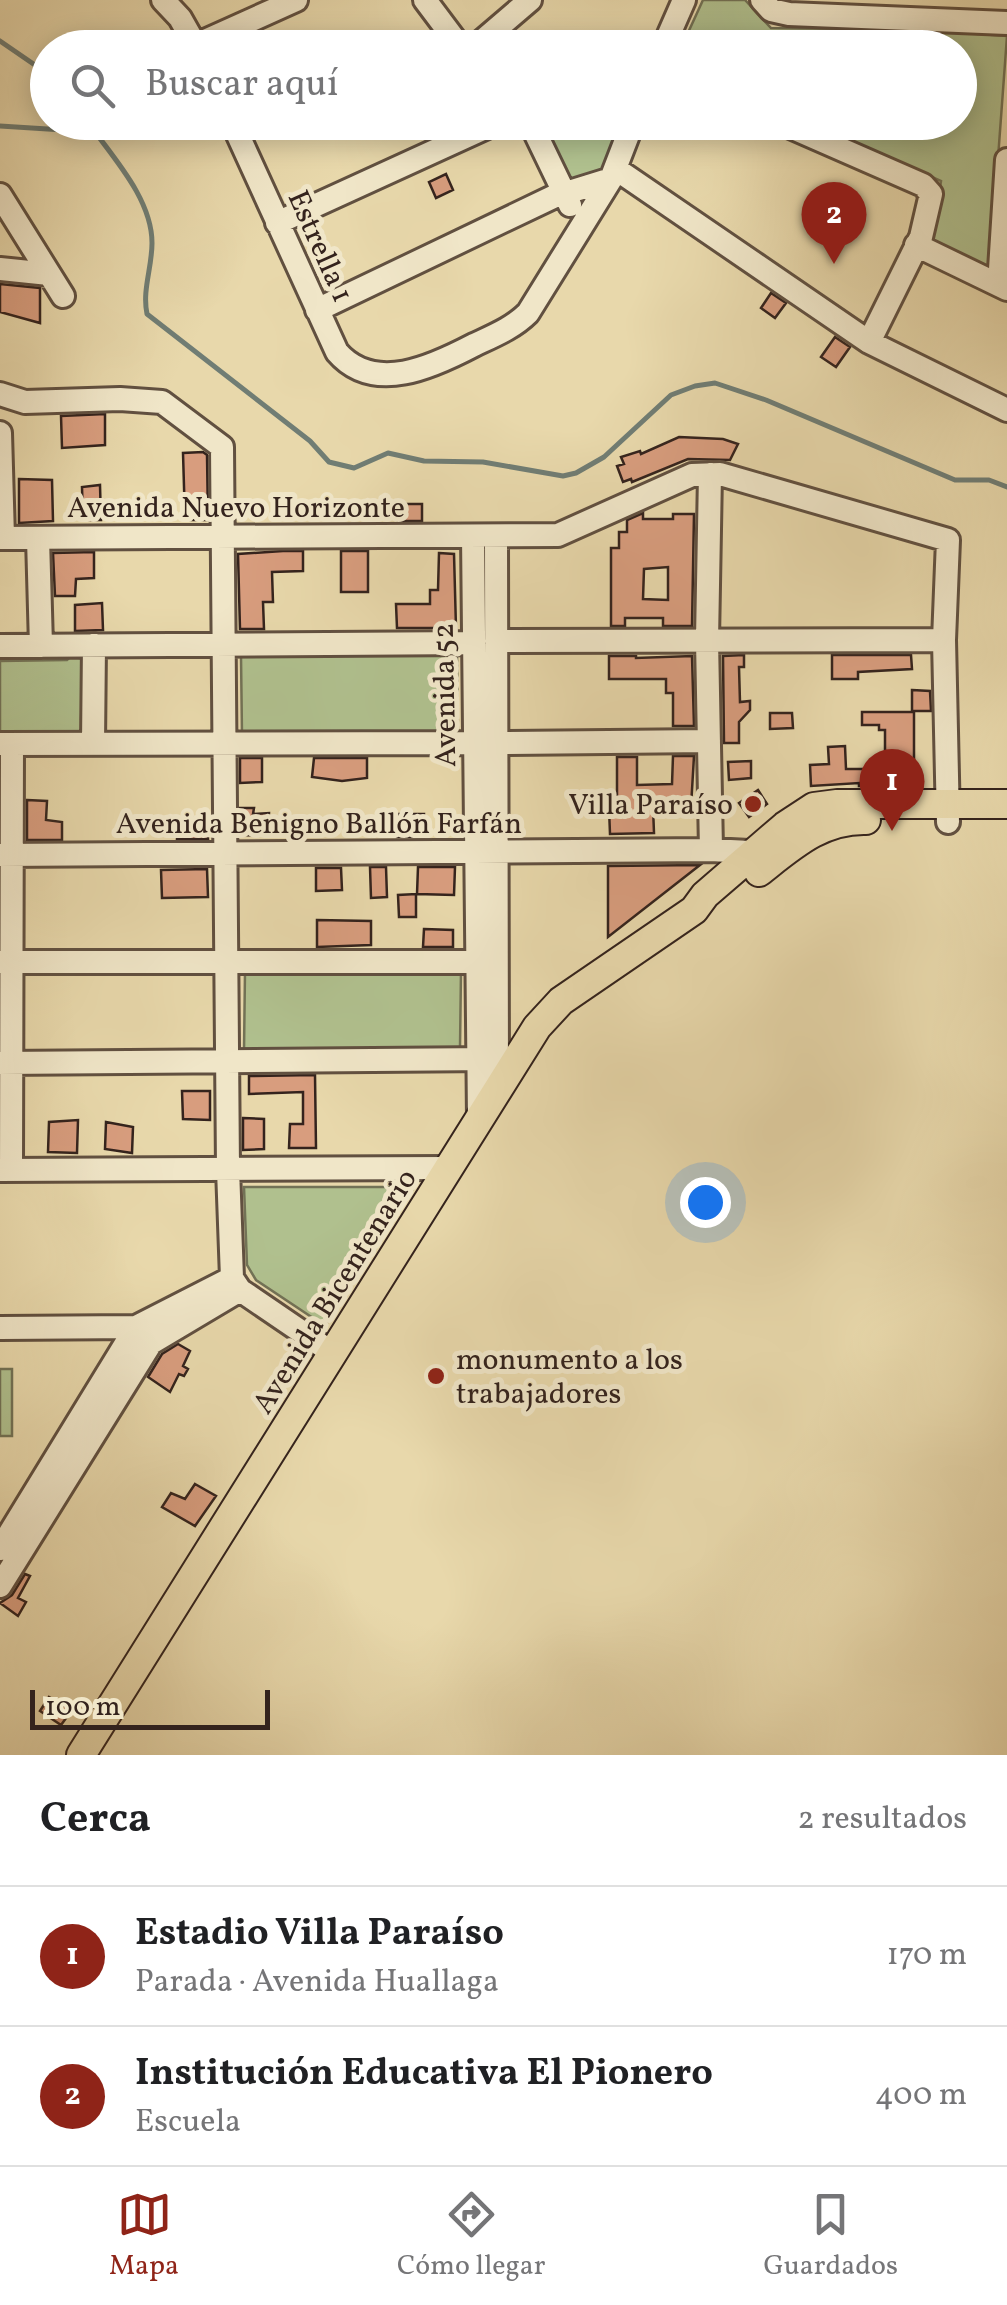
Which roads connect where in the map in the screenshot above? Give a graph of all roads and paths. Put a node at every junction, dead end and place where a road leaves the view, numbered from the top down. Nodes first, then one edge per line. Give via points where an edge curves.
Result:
1 (164, 0) edge
2 (296, 0) edge
3 (426, 0) edge
4 (530, 0) edge
5 (684, 0) edge
6 (762, 0) edge
7 (1007, 23) edge
8 (187, 30) edge
9 (231, 30) edge
10 (451, 30) edge
11 (484, 30) edge
12 (671, 30) edge
13 (240, 140) edge
14 (459, 140) edge
15 (539, 140) edge
16 (626, 140) edge
17 (820, 140) edge
18 (1007, 160) edge
19 (613, 174) junction
20 (0, 195) edge
21 (565, 195) junction
22 (278, 223) junction
23 (582, 227) junction
24 (25, 232) junction
25 (0, 238) edge
26 (916, 245) junction
27 (0, 270) edge
28 (49, 274) junction
29 (1003, 287) edge
30 (62, 296) dead end
31 (317, 310) junction
32 (869, 342) junction
33 (0, 394) edge
34 (1007, 410) edge
35 (0, 432) edge
36 (710, 474) junction
37 (484, 536) junction
38 (2, 538) edge
39 (38, 538) junction
40 (223, 538) junction
41 (707, 640) junction
42 (944, 640) junction
43 (485, 642) junction
44 (225, 644) junction
45 (0, 646) edge
46 (41, 646) junction
47 (94, 646) junction
48 (709, 741) junction
49 (94, 743) junction
50 (486, 743) junction
51 (6, 744) edge
52 (227, 744) junction
53 (1007, 804) edge
54 (948, 814) junction
55 (1007, 822) edge
56 (711, 850) junction
57 (487, 853) junction
58 (769, 853) junction
59 (5, 854) edge
60 (228, 854) junction
61 (6, 962) edge
62 (228, 962) junction
63 (477, 962) junction
64 (6, 1062) edge
65 (228, 1062) junction
66 (497, 1066) junction
67 (449, 1168) junction
68 (228, 1169) junction
69 (6, 1170) edge
70 (236, 1284) junction
71 (0, 1328) edge
72 (143, 1335) junction
73 (334, 1354) junction
74 (0, 1549) edge
75 (0, 1586) edge
76 (81, 1755) edge

1 - 8 street
2 - 9 street
3 - 10 street
4 - 11 street
5 - 12 street
6 - 7 street via 789,14
13 - 22 street, Estrella 1
14 - 22 street
15 - 21 street
16 - 19 street
17 - 26 street via 924,185 930,207
18 - 29 street
19 - 21 street
19 - 23 street
19 - 32 street
20 - 24 street
21 - 23 street
21 - 31 street
22 - 31 street, Estrella 1
23 - 31 street, Estrella 1 via 519,322 436,364 376,373 343,360
24 - 25 street
24 - 28 street
26 - 29 street
26 - 32 street
27 - 28 street
28 - 30 street
32 - 34 street
33 - 40 street via 26,402 162,402 222,447
35 - 38 street
36 - 37 street, Avenida Nuevo Horizonte via 692,475 558,535
36 - 41 street
36 - 42 street via 948,540
37 - 40 street, Avenida Nuevo Horizonte
37 - 43 street, Avenida 52
38 - 39 street, Avenida Nuevo Horizonte
39 - 40 street, Avenida Nuevo Horizonte
39 - 46 street
40 - 44 street
41 - 42 street
41 - 43 street
41 - 48 street
42 - 54 street
43 - 44 street
43 - 50 street, Avenida 52
44 - 47 street
44 - 52 street
45 - 46 street
46 - 47 street
47 - 49 street
48 - 50 street
48 - 56 street
49 - 51 street
49 - 52 street
50 - 52 street
50 - 57 street, Avenida 52
51 - 59 street
52 - 60 street
53 - 54 main road
54 - 55 main road
54 - 58 main road, Avenida Bicentenario via 837,804 814,808 785,826
56 - 57 street, Avenida Benigno Ballón Farfán
56 - 58 street, Avenida Benigno Ballón Farfán
57 - 60 street, Avenida Benigno Ballón Farfán
57 - 63 street
57 - 66 street, Avenida 52
58 - 66 main road, Avenida Bicentenario via 714,905 694,910 561,1002
59 - 60 street, Avenida Benigno Ballón Farfán
59 - 61 street
60 - 62 street
61 - 62 street
61 - 64 street
62 - 63 street
62 - 65 street
63 - 66 street
64 - 65 street
64 - 69 street
65 - 66 street
65 - 68 street
66 - 67 main road, Avenida Bicentenario via 479,1118
67 - 68 street
67 - 73 main road, Avenida Bicentenario
68 - 69 street
68 - 70 street
70 - 72 street
70 - 73 street
71 - 72 street
72 - 74 street
72 - 75 street
73 - 76 main road, Avenida Bicentenario

